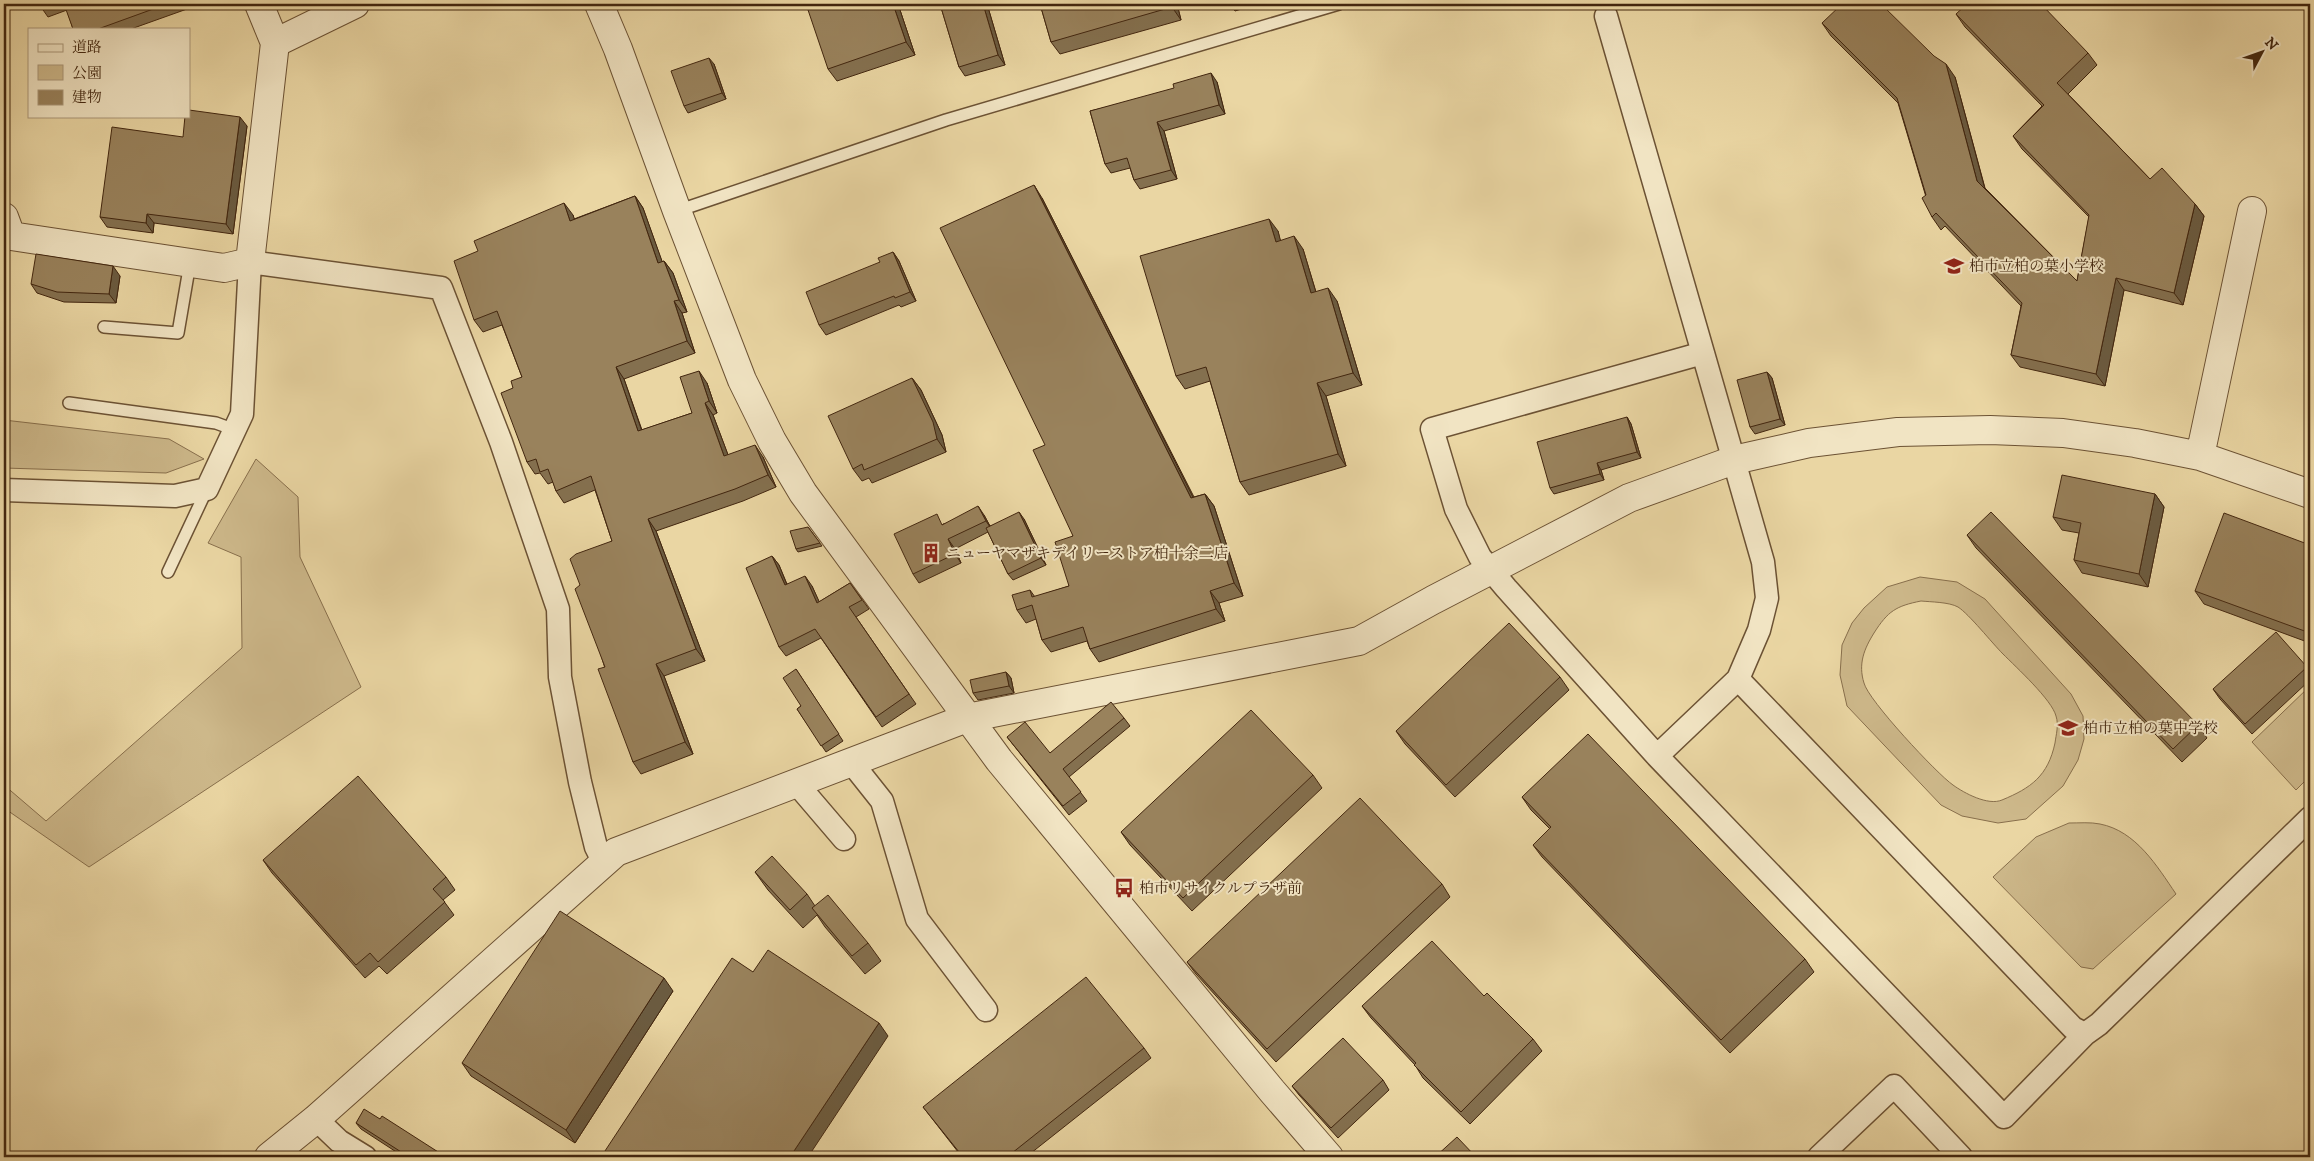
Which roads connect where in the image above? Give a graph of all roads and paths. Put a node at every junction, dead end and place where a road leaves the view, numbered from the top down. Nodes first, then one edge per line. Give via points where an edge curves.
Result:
1 (259, 4) edge
2 (355, 4) edge
3 (599, 4) edge
4 (1339, 4) edge
5 (1606, 16) dead end
6 (275, 43) junction
7 (677, 211) junction
8 (2252, 211) dead end
9 (6, 233) edge
10 (250, 262) junction
11 (190, 263) junction
12 (104, 326) dead end
13 (1703, 353) junction
14 (69, 403) dead end
15 (234, 430) junction
16 (2200, 456) junction
17 (1734, 460) junction
18 (207, 489) junction
19 (4, 490) edge
20 (2310, 494) edge
21 (1491, 570) junction
22 (168, 572) dead end
23 (1738, 679) junction
24 (967, 718) junction
25 (1657, 756) junction
26 (851, 762) junction
27 (797, 784) junction
28 (2310, 818) edge
29 (844, 840) dead end
30 (604, 861) junction
31 (986, 1010) dead end
32 (2085, 1034) junction
33 (316, 1119) junction
34 (269, 1157) edge
35 (365, 1157) edge
36 (1329, 1157) edge
37 (1819, 1157) edge
38 (1961, 1157) edge

1 - 6 street
2 - 6 street
3 - 7 street
4 - 7 lane via 946,120
5 - 13 street
6 - 10 street
7 - 24 street via 742,380 772,441 803,494
8 - 16 street
9 - 11 street
10 - 11 street via 224,268
10 - 15 street via 242,414
10 - 30 street via 441,288 501,442 558,609 560,677 580,782 596,847
11 - 12 lane via 178,333
13 - 17 street
13 - 21 street via 1432,429 1456,509 1480,557
14 - 15 lane via 216,423
15 - 18 street
16 - 17 street via 2062,433 1944,430 1843,438
16 - 20 street
17 - 21 street via 1629,498
17 - 23 street via 1763,562 1767,598 1759,630
18 - 19 street via 175,496
18 - 22 lane
21 - 24 street via 1359,641
21 - 25 street
23 - 25 street
23 - 32 street via 2073,1028
24 - 26 street
24 - 36 street via 1272,1092
25 - 32 street via 2004,1117
26 - 27 street
26 - 31 street via 882,801 917,919
27 - 29 street
27 - 30 street via 616,852
28 - 32 street via 2100,1024
30 - 33 street
33 - 34 street
33 - 35 street via 339,1141
37 - 38 street via 1894,1086

